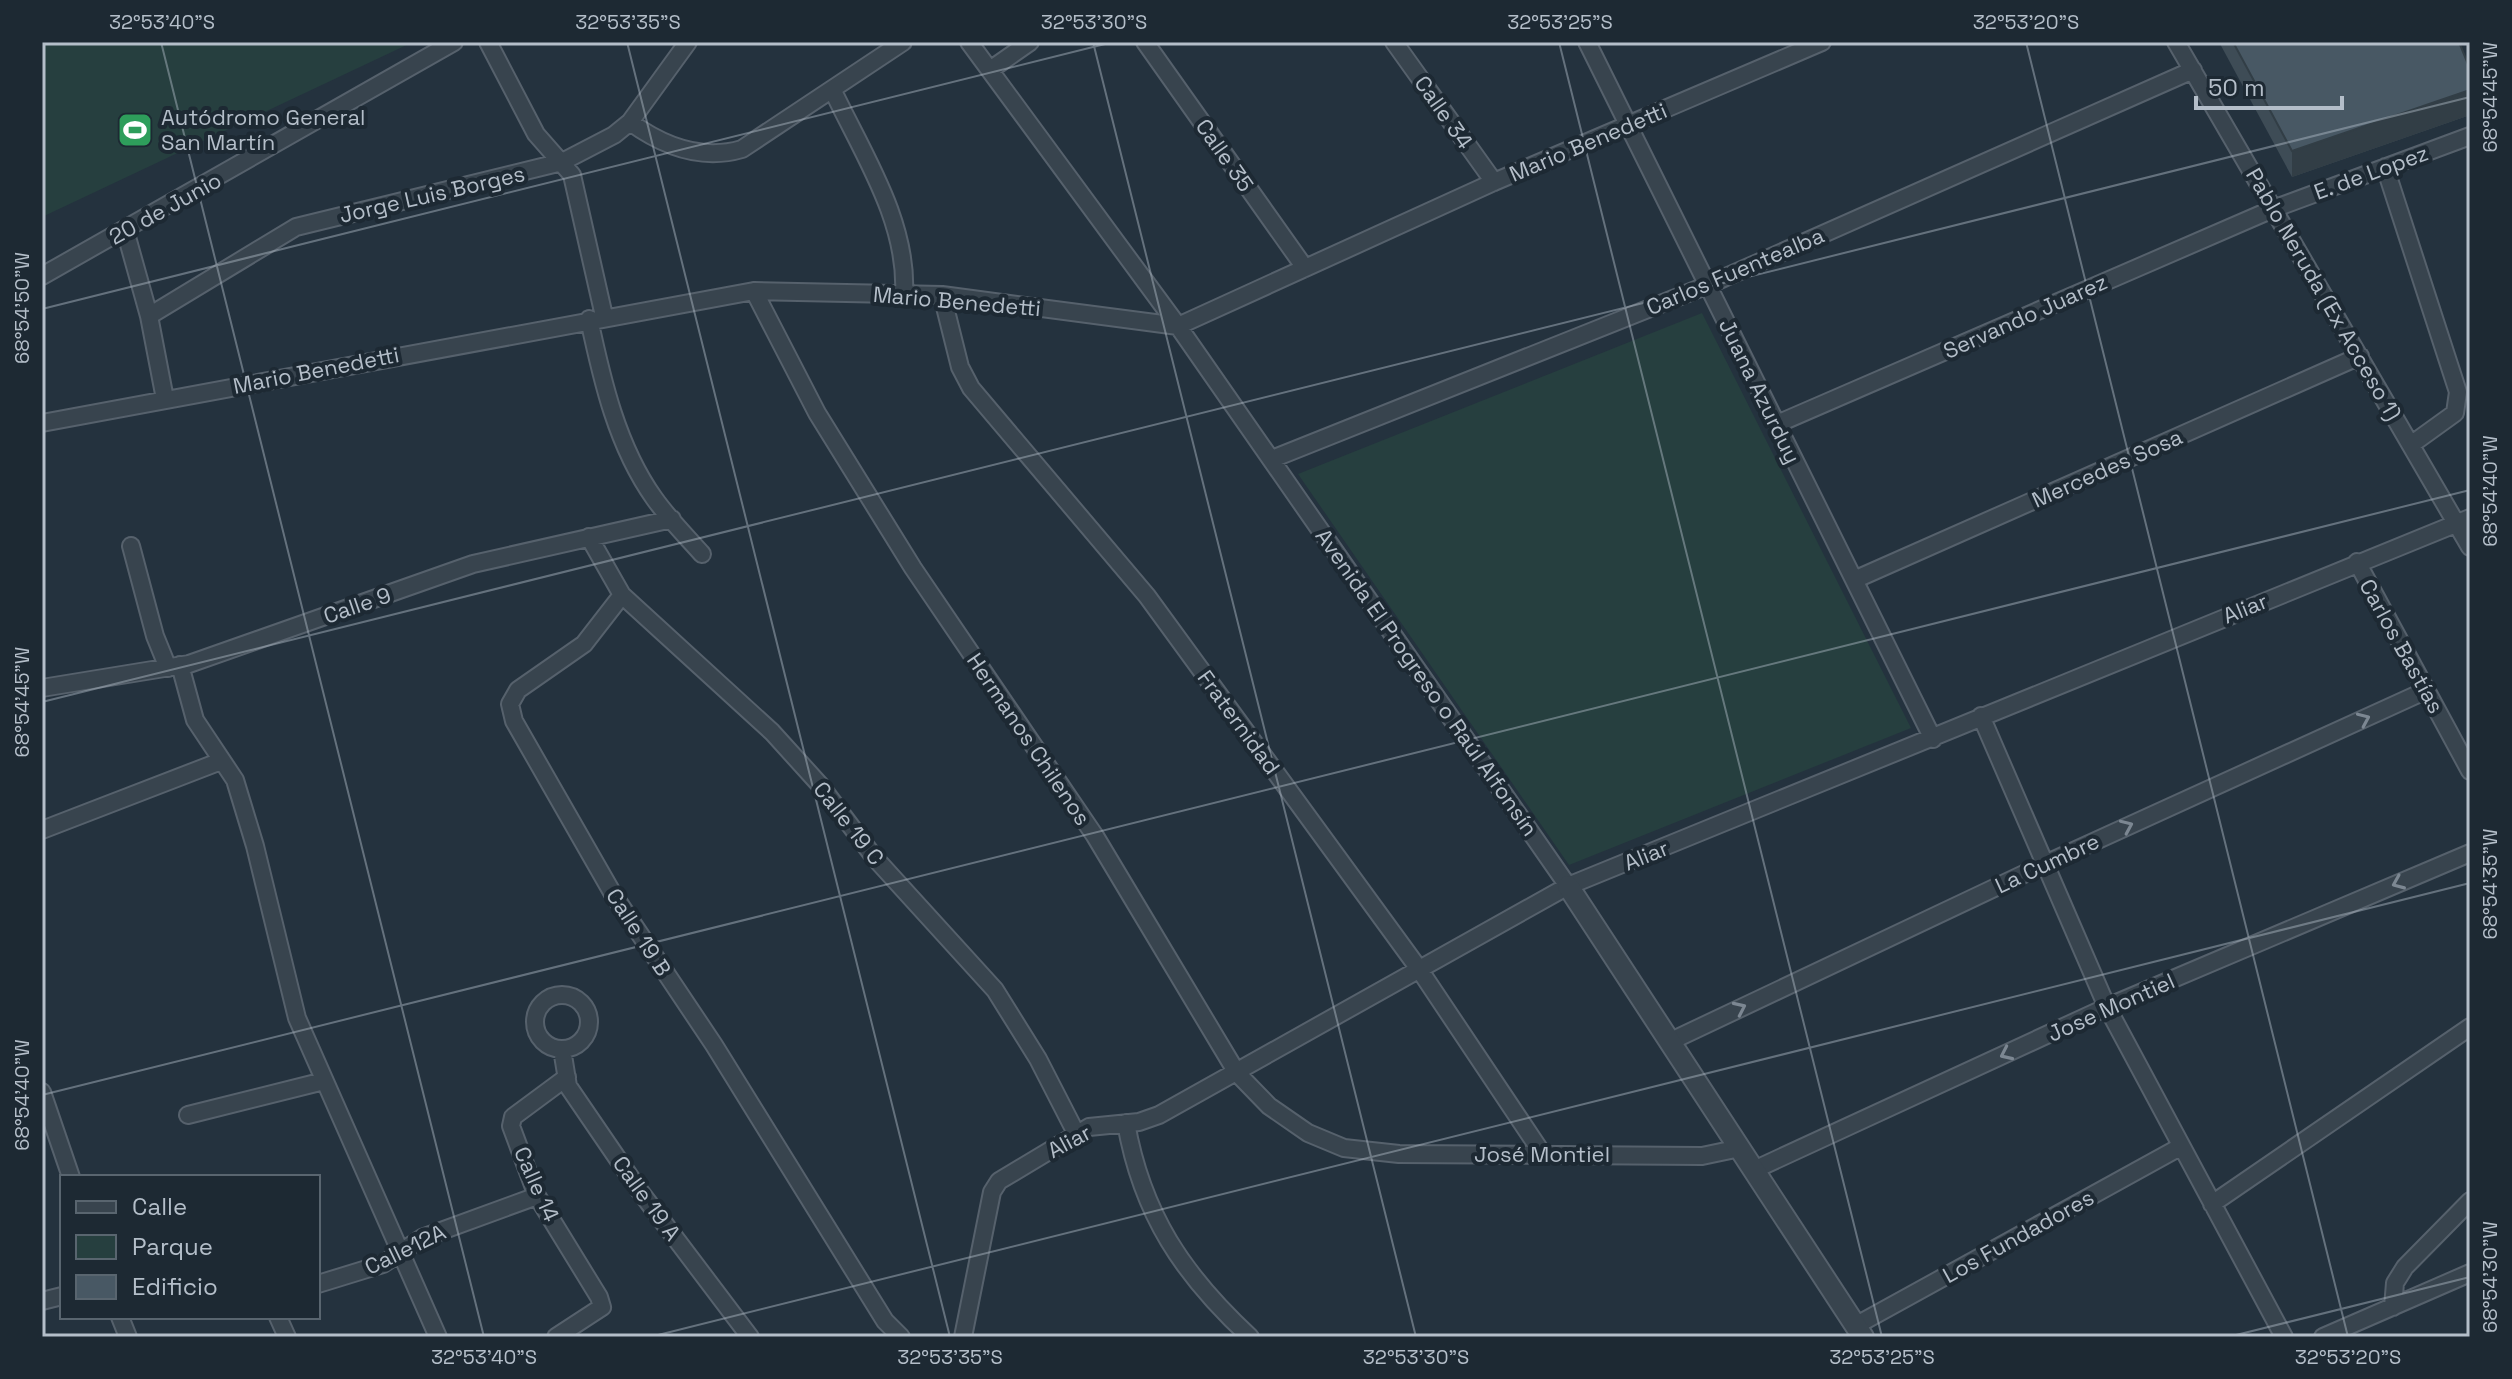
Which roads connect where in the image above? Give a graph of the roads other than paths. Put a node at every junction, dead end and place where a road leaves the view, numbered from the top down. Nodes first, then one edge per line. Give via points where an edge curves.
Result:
1 (454, 42) edge
2 (488, 42) edge
3 (688, 42) edge
4 (903, 42) edge
5 (969, 42) edge
6 (1030, 42) edge
7 (1145, 42) edge
8 (1394, 42) edge
9 (1587, 42) edge
10 (1822, 42) edge
11 (2176, 42) edge
12 (990, 70) junction
13 (2193, 70) junction
14 (833, 91) junction
15 (630, 122) junction
16 (1628, 125) junction
17 (2470, 136) edge
18 (562, 162) junction
19 (2385, 167) junction
20 (1494, 182) junction
21 (2273, 209) junction
22 (125, 230) junction
23 (1305, 268) junction
24 (42, 276) edge
25 (1708, 285) junction
26 (754, 291) junction
27 (904, 294) junction
28 (942, 295) junction
29 (149, 316) junction
30 (597, 318) junction
31 (1178, 326) junction
32 (2360, 356) junction
33 (165, 399) junction
34 (42, 423) edge
35 (1777, 424) junction
36 (2412, 444) junction
37 (1272, 459) junction
38 (672, 519) junction
39 (2463, 520) edge
40 (589, 537) junction
41 (131, 546) dead end
42 (2470, 547) edge
43 (702, 554) dead end
44 (2357, 562) junction
45 (1854, 580) junction
46 (622, 595) junction
47 (174, 667) junction
48 (42, 688) edge
49 (2427, 690) junction
50 (1981, 716) junction
51 (1933, 739) junction
52 (221, 761) junction
53 (2470, 771) edge
54 (42, 830) edge
55 (2470, 853) edge
56 (2045, 864) junction
57 (1568, 886) junction
58 (1419, 969) junction
59 (2107, 1007) junction
60 (2470, 1027) edge
61 (1669, 1042) junction
62 (562, 1049) dead end
63 (1237, 1073) junction
64 (567, 1077) junction
65 (324, 1081) junction
66 (42, 1092) edge
67 (188, 1115) dead end
68 (1126, 1123) junction
69 (1077, 1135) junction
70 (2180, 1147) junction
71 (1344, 1148) joint
72 (1740, 1148) junction
73 (1542, 1153) junction
74 (1756, 1169) junction
75 (70, 1175) edge
76 (537, 1196) junction
77 (2470, 1201) edge
78 (2212, 1204) junction
79 (401, 1255) junction
80 (2470, 1273) edge
81 (320, 1283) edge
82 (2393, 1307) junction
83 (1859, 1331) edge
84 (438, 1337) edge
85 (556, 1337) edge
86 (750, 1337) edge
87 (901, 1337) edge
88 (963, 1337) edge
89 (1250, 1337) edge
90 (2284, 1337) edge
91 (2323, 1337) edge

1 - 22 street, 20 de Junio
2 - 18 street via 536,134
3 - 15 street, Jorge Luis Borges
4 - 14 street
5 - 12 street, Avenida El Progreso o Raúl Alfonsín
6 - 12 street
7 - 23 street, Calle 35
8 - 20 street, Calle 34
9 - 16 street, Juana Azurduy
10 - 16 street, Mario Benedetti
11 - 13 street, Pablo Neruda (Ex Acceso 1)
12 - 31 street, Avenida El Progreso o Raúl Alfonsín
13 - 21 street, Pablo Neruda (Ex Acceso 1)
13 - 25 street, Carlos Fuentealba
14 - 15 street via 752,144 725,154 656,141
14 - 27 street via 888,207 903,251
15 - 18 street, Jorge Luis Borges
16 - 20 street, Mario Benedetti
16 - 25 street, Juana Azurduy
17 - 19 street, E. de Lopez
18 - 29 street, Jorge Luis Borges via 296,227
18 - 30 street via 576,189
19 - 21 street, E. de Lopez
19 - 36 street via 2458,392 2455,413
20 - 23 street, Mario Benedetti
21 - 32 street, Pablo Neruda (Ex Acceso 1)
21 - 35 street, Servando Juarez
22 - 24 street, 20 de Junio
22 - 29 street
23 - 31 street, Mario Benedetti
25 - 35 street, Juana Azurduy
25 - 37 street, Carlos Fuentealba
26 - 27 street, Mario Benedetti
26 - 30 street, Mario Benedetti
26 - 63 street, Hermanos Chilenos via 817,413 913,568 1095,836
27 - 28 street, Mario Benedetti
28 - 31 street, Mario Benedetti
28 - 58 street, Fraternidad via 960,367 971,388 1147,596
29 - 33 street
30 - 33 street, Mario Benedetti
30 - 38 street via 601,378 618,428 652,496
31 - 37 street, Avenida El Progreso o Raúl Alfonsín
32 - 36 street, Pablo Neruda (Ex Acceso 1)
32 - 45 street, Mercedes Sosa
33 - 34 street, Mario Benedetti
35 - 45 street, Juana Azurduy
36 - 39 street, Pablo Neruda (Ex Acceso 1)
37 - 57 street, Avenida El Progreso o Raúl Alfonsín
38 - 40 street, Calle 9
38 - 43 street
39 - 42 street, Pablo Neruda (Ex Acceso 1)
39 - 44 street, Aliar
40 - 46 street, Calle 19 C
40 - 47 street, Calle 9 via 473,564
41 - 47 street via 155,636
44 - 49 street, Carlos Bastías
44 - 50 street, Aliar
45 - 51 street, Juana Azurduy
46 - 69 street, Calle 19 C via 772,732 874,857 995,990
46 - 87 street, Calle 19 B via 584,644 518,690 510,704 514,721 613,894 714,1045 863,1288
47 - 48 street, Calle 9
47 - 52 street via 195,720
49 - 53 street, Carlos Bastías
56 -> 49 street, La Cumbre
50 - 51 street, Aliar
50 - 56 street
51 - 57 street, Aliar
52 - 54 street
52 - 65 street via 235,780 297,1018
55 -> 59 street, Jose Montiel
56 - 59 street
61 -> 56 street, La Cumbre
57 - 58 street, Aliar
57 - 61 street, Avenida El Progreso o Raúl Alfonsín
58 - 63 street, Aliar
58 - 73 street, Fraternidad
59 - 70 street
59 -> 74 street, Jose Montiel
60 - 78 street
61 - 72 street, Avenida El Progreso o Raúl Alfonsín
62 - 64 street, Calle 19 A
63 - 68 street, Aliar via 1159,1115
63 - 71 street, Hermanos Chilenos via 1269,1106 1308,1133
64 - 76 street, Calle 14 via 513,1117 511,1126
64 - 86 street, Calle 19 A via 639,1190
65 - 67 street
65 - 79 street
66 - 75 street
68 - 69 street, Aliar via 1103,1123
68 - 89 street via 1141,1187 1168,1244
69 - 88 street, Aliar via 999,1181 992,1192
70 - 78 street
70 - 83 street, Los Fundadores
71 - 73 street, José Montiel via 1399,1154
72 - 73 street, José Montiel via 1702,1156
72 - 74 street, Avenida El Progreso o Raúl Alfonsín
74 - 83 street, Avenida El Progreso o Raúl Alfonsín
76 - 79 street, Calle12A via 422,1238
76 - 85 street, Calle 14 via 602,1307
77 - 82 street via 2405,1267 2395,1283
78 - 90 street
79 - 81 street, Calle12A
79 - 84 street
80 - 82 street
82 - 91 street

